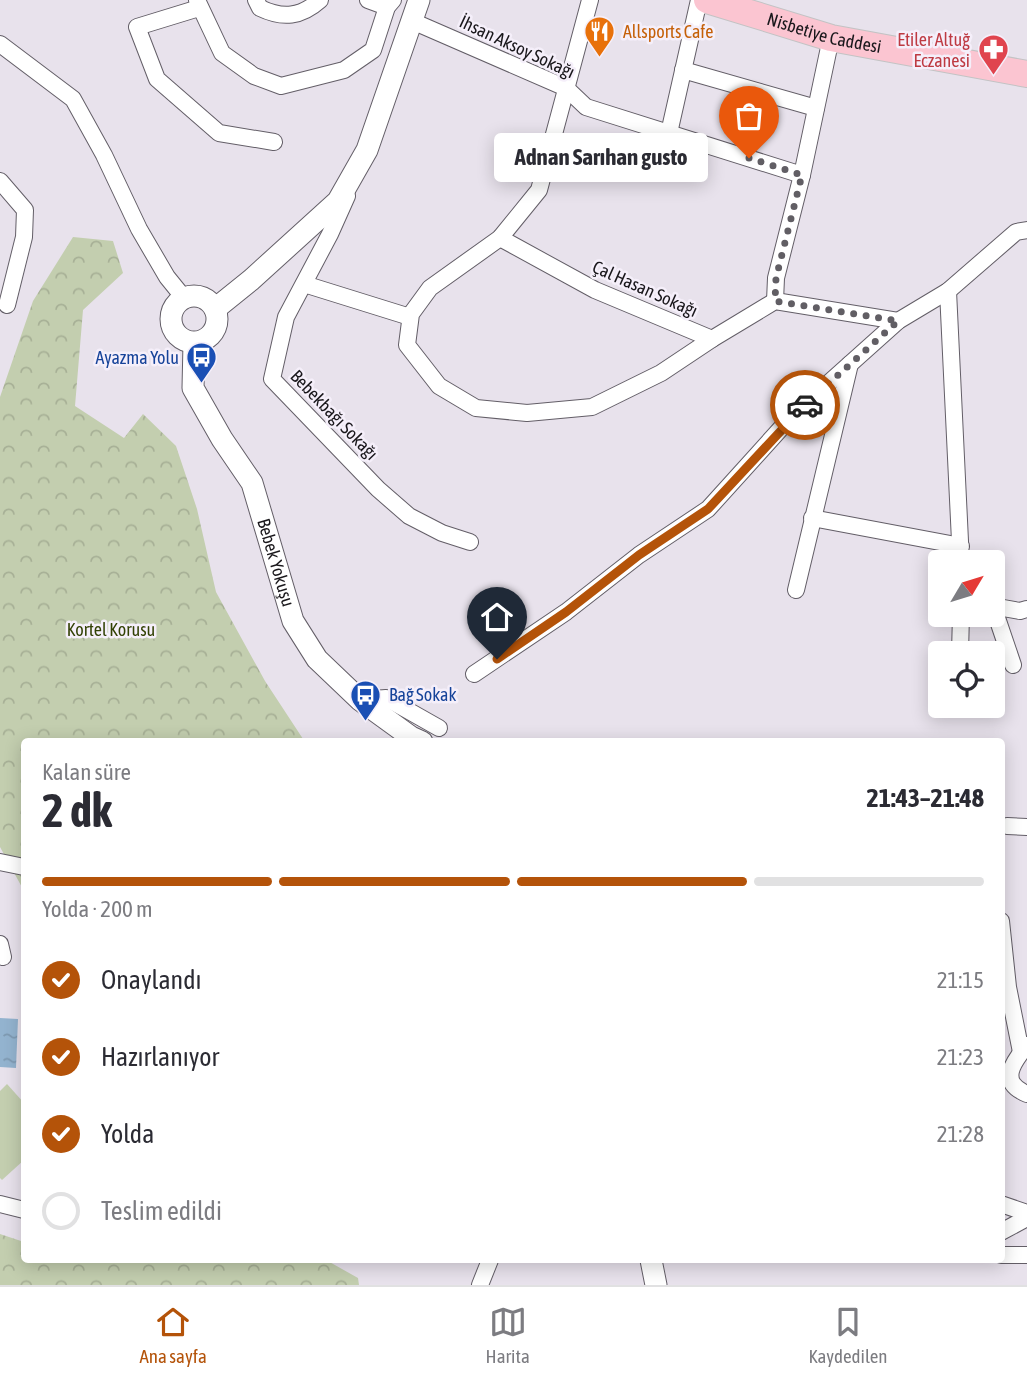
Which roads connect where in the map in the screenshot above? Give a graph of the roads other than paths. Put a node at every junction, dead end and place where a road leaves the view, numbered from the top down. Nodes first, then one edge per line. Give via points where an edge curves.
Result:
1 (256, 0) edge
2 (320, 0) edge
3 (368, 0) edge
4 (419, 0) edge
5 (590, 0) edge
6 (699, 0) edge
7 (707, 0) edge
8 (390, 3) edge
9 (198, 4) edge
10 (412, 21) junction
11 (831, 38) junction
12 (0, 44) edge
13 (683, 70) junction
14 (1027, 74) edge
15 (566, 88) junction
16 (816, 108) junction
17 (669, 133) junction
18 (274, 142) dead end
19 (367, 150) junction
20 (802, 175) junction
21 (0, 181) edge
22 (1027, 230) edge
23 (500, 238) junction
24 (304, 284) junction
25 (948, 291) junction
26 (184, 298) junction
27 (775, 301) junction
28 (8, 306) dead end
29 (215, 309) junction
30 (410, 317) junction
31 (898, 321) junction
32 (712, 339) junction
33 (194, 343) junction
34 (850, 365) junction
35 (812, 518) junction
36 (470, 542) dead end
37 (944, 550) edge
38 (961, 550) edge
39 (796, 590) dead end
40 (1005, 608) edge
41 (1027, 608) edge
42 (1000, 627) edge
43 (1013, 665) dead end
44 (474, 674) dead end
45 (360, 700) junction
46 (439, 728) dead end
47 (413, 738) edge
48 (1007, 826) dead end
49 (1027, 827) edge
50 (0, 862) edge
51 (21, 866) edge
52 (1005, 959) edge
53 (1024, 1048) edge
54 (1006, 1079) edge
55 (1027, 1094) edge
56 (0, 1204) edge
57 (1005, 1205) edge
58 (21, 1209) edge
59 (1027, 1213) edge
60 (1027, 1218) edge
61 (1005, 1229) edge
62 (1005, 1255) edge
63 (1027, 1255) edge
64 (489, 1263) edge
65 (652, 1263) edge
66 (480, 1285) edge
67 (656, 1285) edge

1 - 2 street via 260,8 292,17
3 - 8 street
4 - 10 street
5 - 15 street
6 - 13 street
7 - 11 main road, Nisbetiye Caddesi
8 - 9 street via 373,50 344,71 281,86 254,76 222,53
9 - 18 street via 137,27 157,79 219,133
10 - 15 street, İhsan Aksoy Sokağı
10 - 19 street
11 - 14 main road, Nisbetiye Caddesi
11 - 16 street
12 - 26 street via 73,99 139,229
13 - 16 street
13 - 17 street
15 - 17 street, İhsan Aksoy Sokağı via 586,107
15 - 23 street via 539,190
16 - 20 street
17 - 20 street, İhsan Aksoy Sokağı
19 - 24 street, Bebekbağı Sokağı
19 - 29 street via 338,201
20 - 27 street via 776,278
21 - 28 street via 25,210
22 - 25 street via 1016,232
23 - 30 street via 430,288
23 - 32 street, Çal Hasan Sokağı via 595,290
24 - 30 street
24 - 36 street, Bebekbağı Sokağı via 286,317 272,379 409,516
25 - 31 street
25 - 38 street
26 - 29 street via 201,297
26 - 33 street via 175,306 171,321 180,338
27 - 31 street
27 - 32 street, Çal Hasan Sokağı
29 - 33 street via 215,330
30 - 32 street via 407,345 439,386 476,408 527,413 593,407 661,373
31 - 34 street
33 - 45 street, Bebek Yokuşu via 193,388 251,483 293,621 317,659
34 - 35 street
34 - 44 street via 793,415 708,509
35 - 37 street
35 - 39 street
40 - 41 street
42 - 43 street
45 - 46 street via 386,698
45 - 47 street, Bebek Yokuşu
48 - 49 street
50 - 51 street
52 - 53 street
53 - 54 street
54 - 55 street
56 - 58 street
57 - 59 street
60 - 61 street
62 - 63 street
64 - 66 street
65 - 67 street

